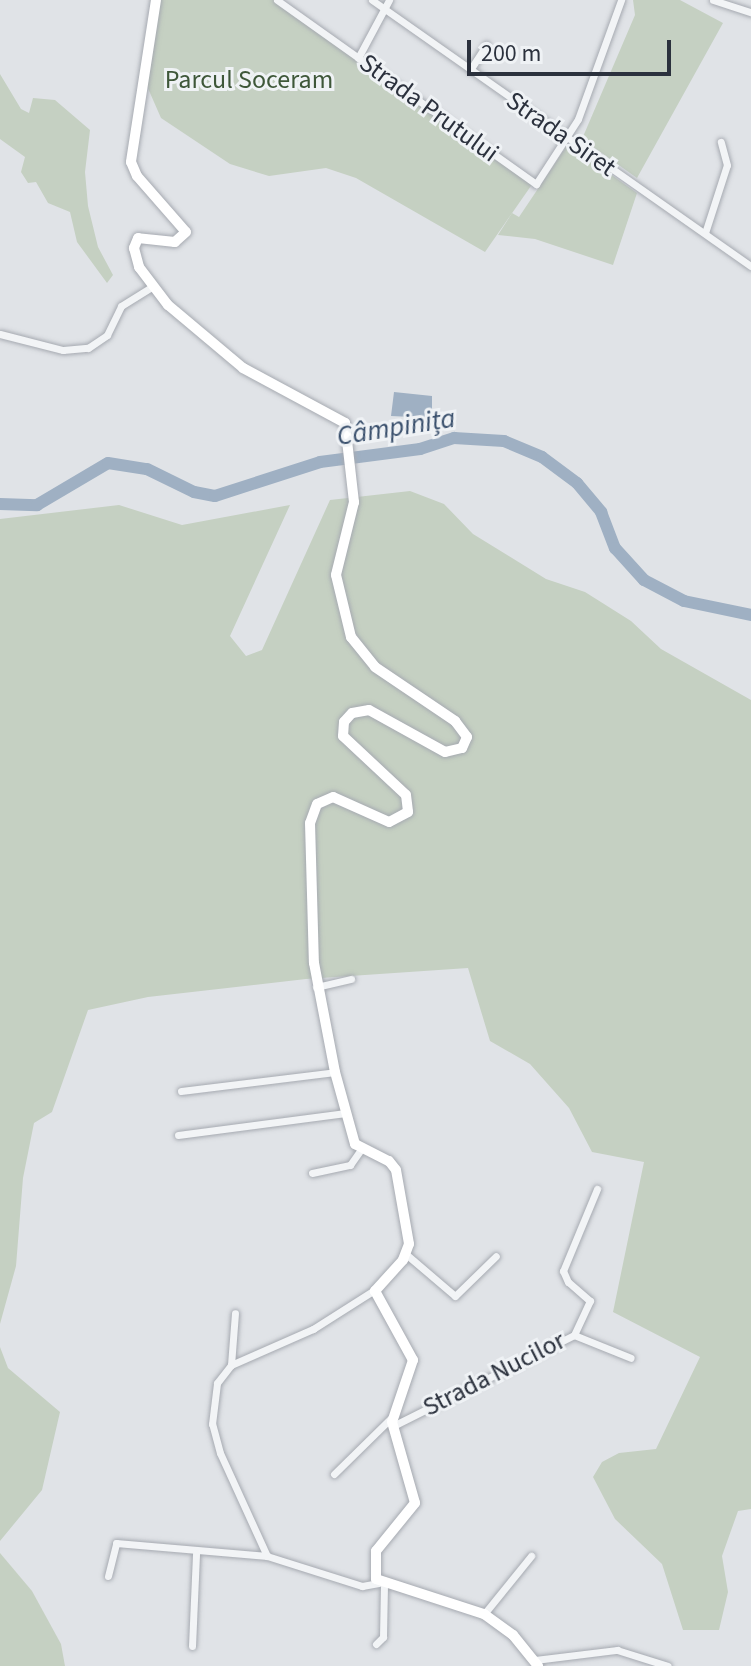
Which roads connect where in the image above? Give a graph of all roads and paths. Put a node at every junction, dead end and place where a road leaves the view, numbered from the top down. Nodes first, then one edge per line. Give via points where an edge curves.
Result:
1 (156, 0) edge
2 (277, 0) edge
3 (372, 0) edge
4 (389, 0) edge
5 (621, 0) edge
6 (713, 0) edge
7 (385, 9) junction
8 (751, 12) edge
9 (486, 45) dead end
10 (358, 58) junction
11 (470, 70) junction
12 (567, 139) junction
13 (721, 142) dead end
14 (705, 233) junction
15 (751, 266) edge
16 (152, 287) junction
17 (0, 334) edge
18 (351, 979) dead end
19 (316, 987) junction
20 (335, 1072) junction
21 (181, 1091) dead end
22 (346, 1113) junction
23 (178, 1135) dead end
24 (361, 1149) junction
25 (312, 1173) dead end
26 (597, 1189) dead end
27 (407, 1255) junction
28 (496, 1256) dead end
29 (376, 1289) junction
30 (235, 1313) dead end
31 (574, 1335) junction
32 (631, 1358) dead end
33 (231, 1365) junction
34 (392, 1422) junction
35 (334, 1474) dead end
36 (196, 1553) junction
37 (267, 1556) junction
38 (531, 1556) dead end
39 (108, 1576) dead end
40 (381, 1584) junction
41 (484, 1614) junction
42 (376, 1644) dead end
43 (192, 1646) dead end
44 (536, 1663) edge
45 (668, 1666) edge

1 - 16 street via 131,162 186,232 175,242 138,238 135,255
2 - 10 street, Strada Prutului
3 - 7 street, Strada Siret
4 - 7 street
5 - 12 street
6 - 8 street
7 - 10 street
7 - 11 street, Strada Siret
9 - 11 street
10 - 12 street, Strada Prutului via 533,183 540,182
11 - 12 street, Strada Siret
12 - 14 street, Strada Siret
13 - 14 street via 727,165
14 - 15 street, Strada Siret
16 - 17 street via 121,306 107,335 88,348 63,350
16 - 19 street via 257,378 340,417 351,446 354,482 353,515 336,575 351,637 375,667 455,721 467,737 462,748 445,752 369,710 357,710 344,722 349,746 406,795 409,807 393,823 333,797 314,809 309,835
18 - 19 street
19 - 20 street
20 - 21 street
20 - 22 street
22 - 23 street
22 - 24 street
24 - 25 street via 350,1165
24 - 27 street via 389,1161 396,1170
26 - 31 street, Strada Nucilor via 563,1271 590,1301
27 - 28 street via 455,1296
27 - 29 street
29 - 33 street via 313,1329
29 - 34 street via 413,1360
30 - 33 street
31 - 32 street
31 - 34 street, Strada Nucilor
33 - 37 street via 215,1389 212,1424 231,1483
34 - 35 street, Strada Nucilor
34 - 40 street via 415,1503 376,1551
36 - 37 street
36 - 39 street via 116,1543
36 - 43 street
37 - 40 street via 362,1586
38 - 41 street
40 - 41 street
40 - 42 street via 383,1637
41 - 44 street
44 - 45 street via 617,1650

